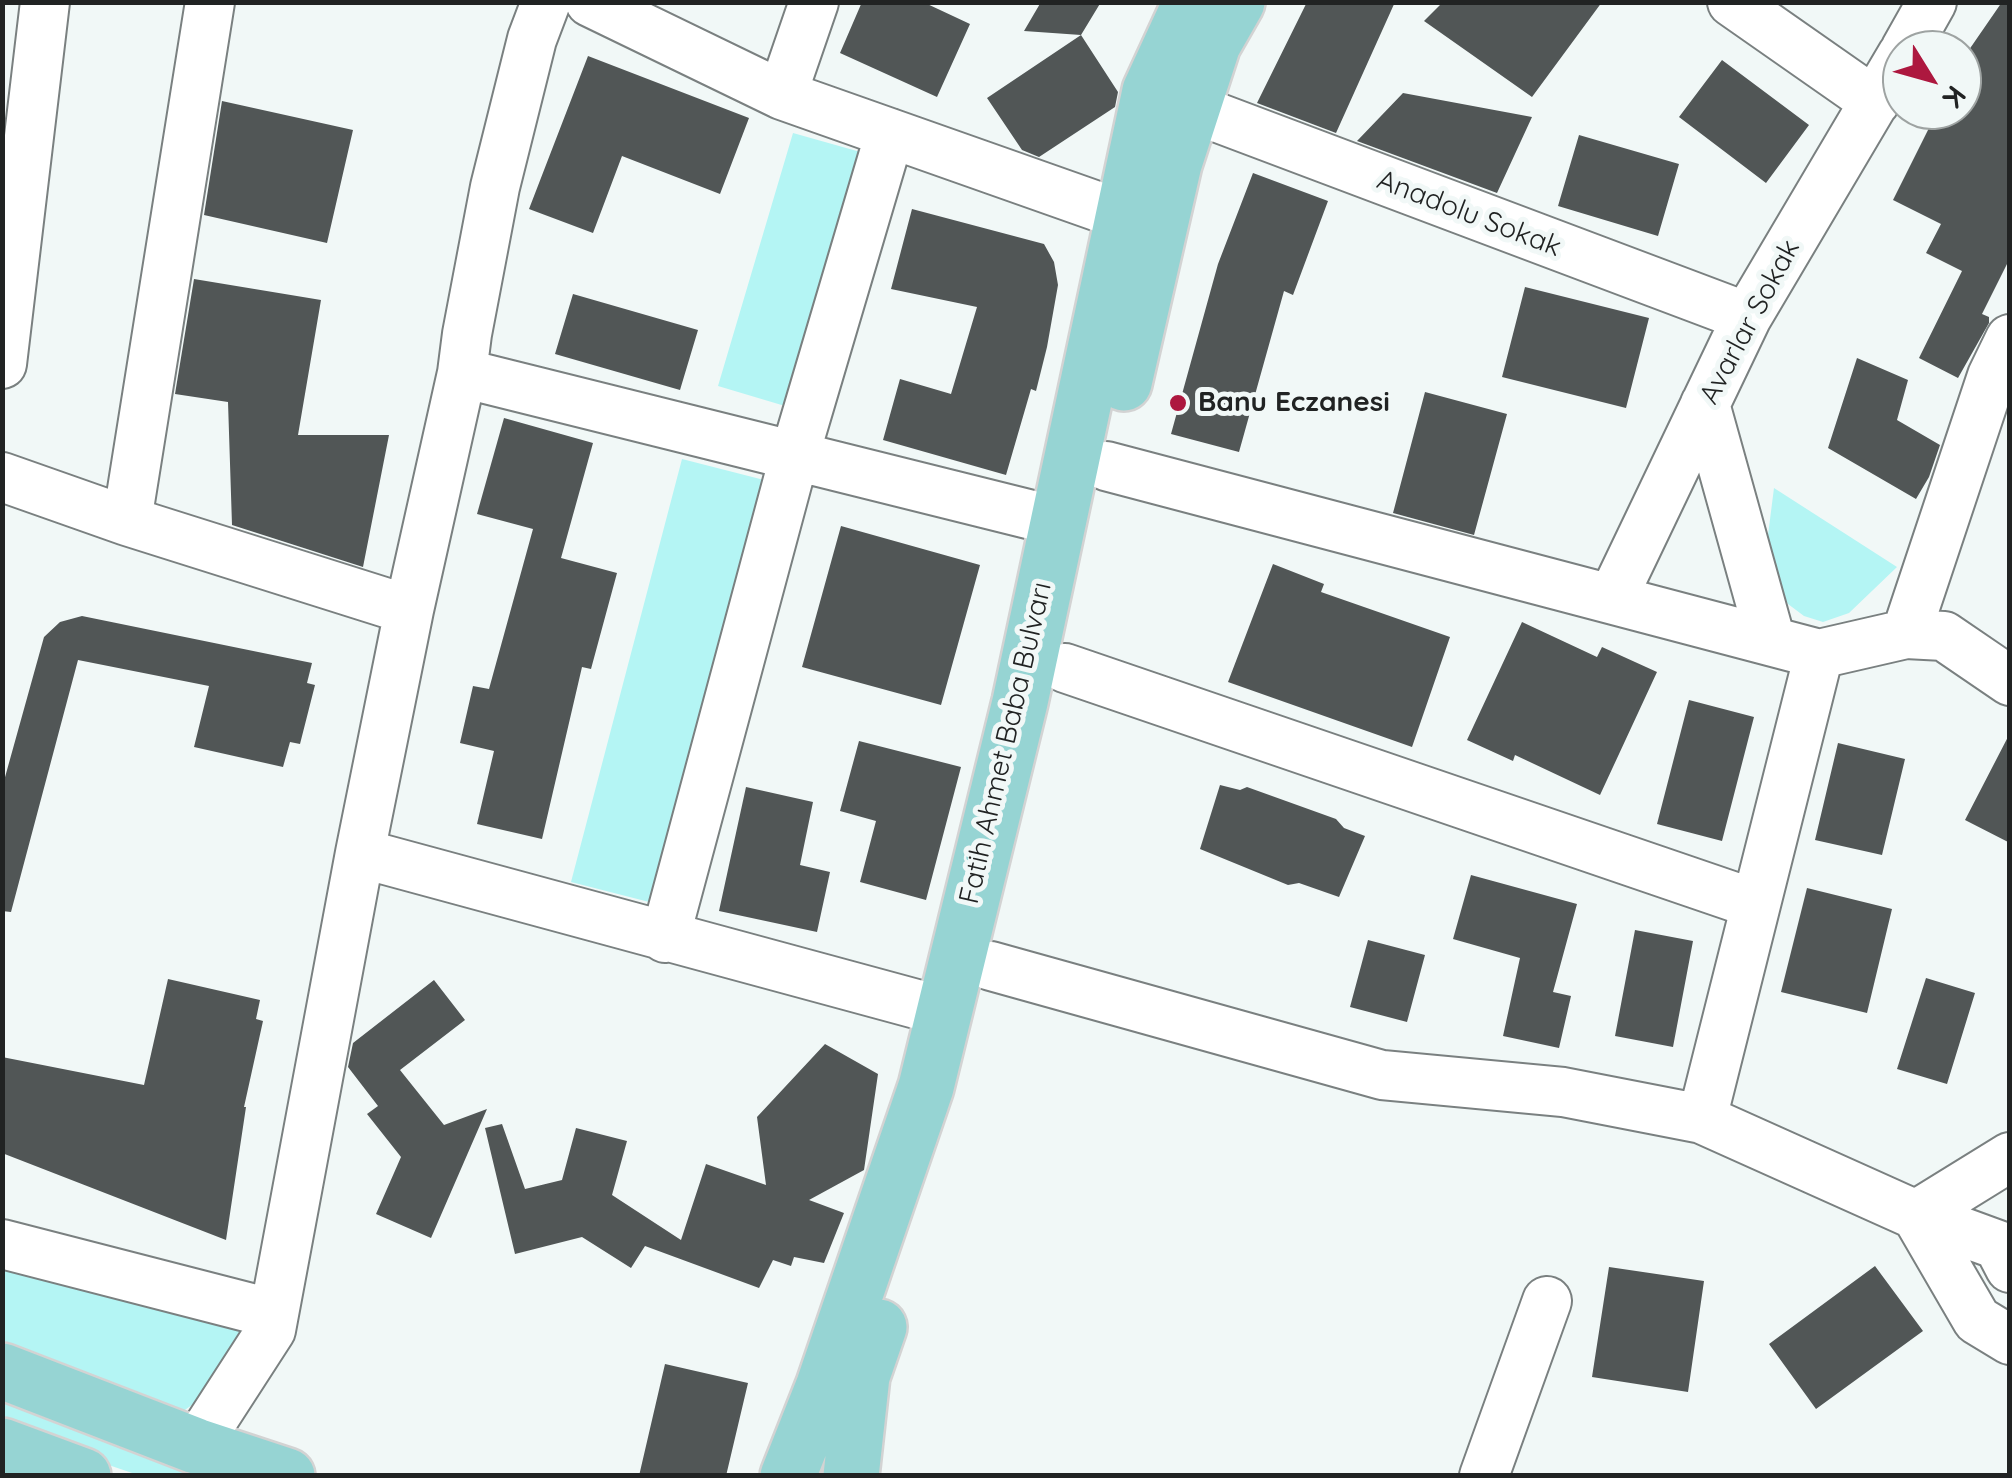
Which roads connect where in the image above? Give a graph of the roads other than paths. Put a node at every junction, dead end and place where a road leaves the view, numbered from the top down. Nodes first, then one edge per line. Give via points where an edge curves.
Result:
1 (45, 2) edge
2 (210, 2) edge
3 (546, 2) edge
4 (590, 2) edge
5 (814, 2) edge
6 (1191, 2) edge
7 (1238, 2) edge
8 (1732, 2) edge
9 (1932, 2) edge
10 (1916, 30) edge
11 (1882, 90) edge
12 (782, 95) junction
13 (1875, 102) junction
14 (1192, 108) junction
15 (890, 134) junction
16 (1122, 215) junction
17 (1747, 317) junction
18 (2010, 338) edge
19 (2, 364) edge
20 (462, 373) junction
21 (1706, 404) junction
22 (795, 454) junction
23 (1106, 466) junction
24 (2, 477) edge
25 (127, 521) junction
26 (1056, 521) junction
27 (1612, 597) junction
28 (409, 610) junction
29 (1906, 634) junction
30 (1771, 641) junction
31 (1819, 654) junction
32 (1064, 668) junction
33 (2010, 680) edge
34 (360, 854) junction
35 (1755, 904) junction
36 (666, 938) junction
37 (991, 966) junction
38 (942, 1012) junction
39 (1702, 1120) junction
40 (2010, 1157) edge
41 (1916, 1215) junction
42 (2, 1244) edge
43 (2006, 1250) edge
44 (1547, 1301) dead end
45 (274, 1314) junction
46 (2010, 1340) edge
47 (2, 1370) edge
48 (2, 1446) edge
49 (196, 1446) junction
50 (83, 1476) edge
51 (288, 1476) edge
52 (788, 1476) edge
53 (850, 1476) edge
54 (1484, 1476) edge

1 - 19 street
2 - 25 street
3 - 20 street via 494,187
4 - 12 street
5 - 12 street
6 - 16 main road, Fatih Ahmet Baba Bulvarı via 1150,91
7 - 14 main road, Fatih Ahmet Baba Bulvarı via 1213,44
8 - 13 street
9 - 10 street, Avarlar Sokak
11 - 13 street, Avarlar Sokak
12 - 15 street
13 - 17 street, Avarlar Sokak
14 - 17 street, Anadolu Sokak
14 - 23 main road, Fatih Ahmet Baba Bulvarı
15 - 16 street
15 - 22 street
16 - 26 main road, Fatih Ahmet Baba Bulvarı
17 - 21 street, Avarlar Sokak
18 - 29 street
20 - 22 street
20 - 28 street
21 - 27 street, Avarlar Sokak
21 - 30 street
22 - 26 street
22 - 36 street
23 - 27 street
23 - 32 main road, Fatih Ahmet Baba Bulvarı
24 - 25 street
25 - 28 street
26 - 38 main road, Fatih Ahmet Baba Bulvarı via 1020,702
27 - 30 street
28 - 34 street
29 - 31 street
29 - 33 street via 1944,636
30 - 31 street
31 - 35 street
32 - 35 street
32 - 37 main road, Fatih Ahmet Baba Bulvarı
34 - 36 street
34 - 45 street
35 - 39 street
36 - 38 street
37 - 39 street via 1382,1074 1564,1092
37 - 53 main road, Fatih Ahmet Baba Bulvarı via 942,1146 862,1376
38 - 52 main road, Fatih Ahmet Baba Bulvarı via 926,1087
39 - 41 street
40 - 41 street
41 - 43 street
41 - 46 street via 1977,1320
42 - 45 street
44 - 54 street
45 - 49 street via 271,1330
47 - 49 main road
48 - 50 main road
49 - 51 main road

